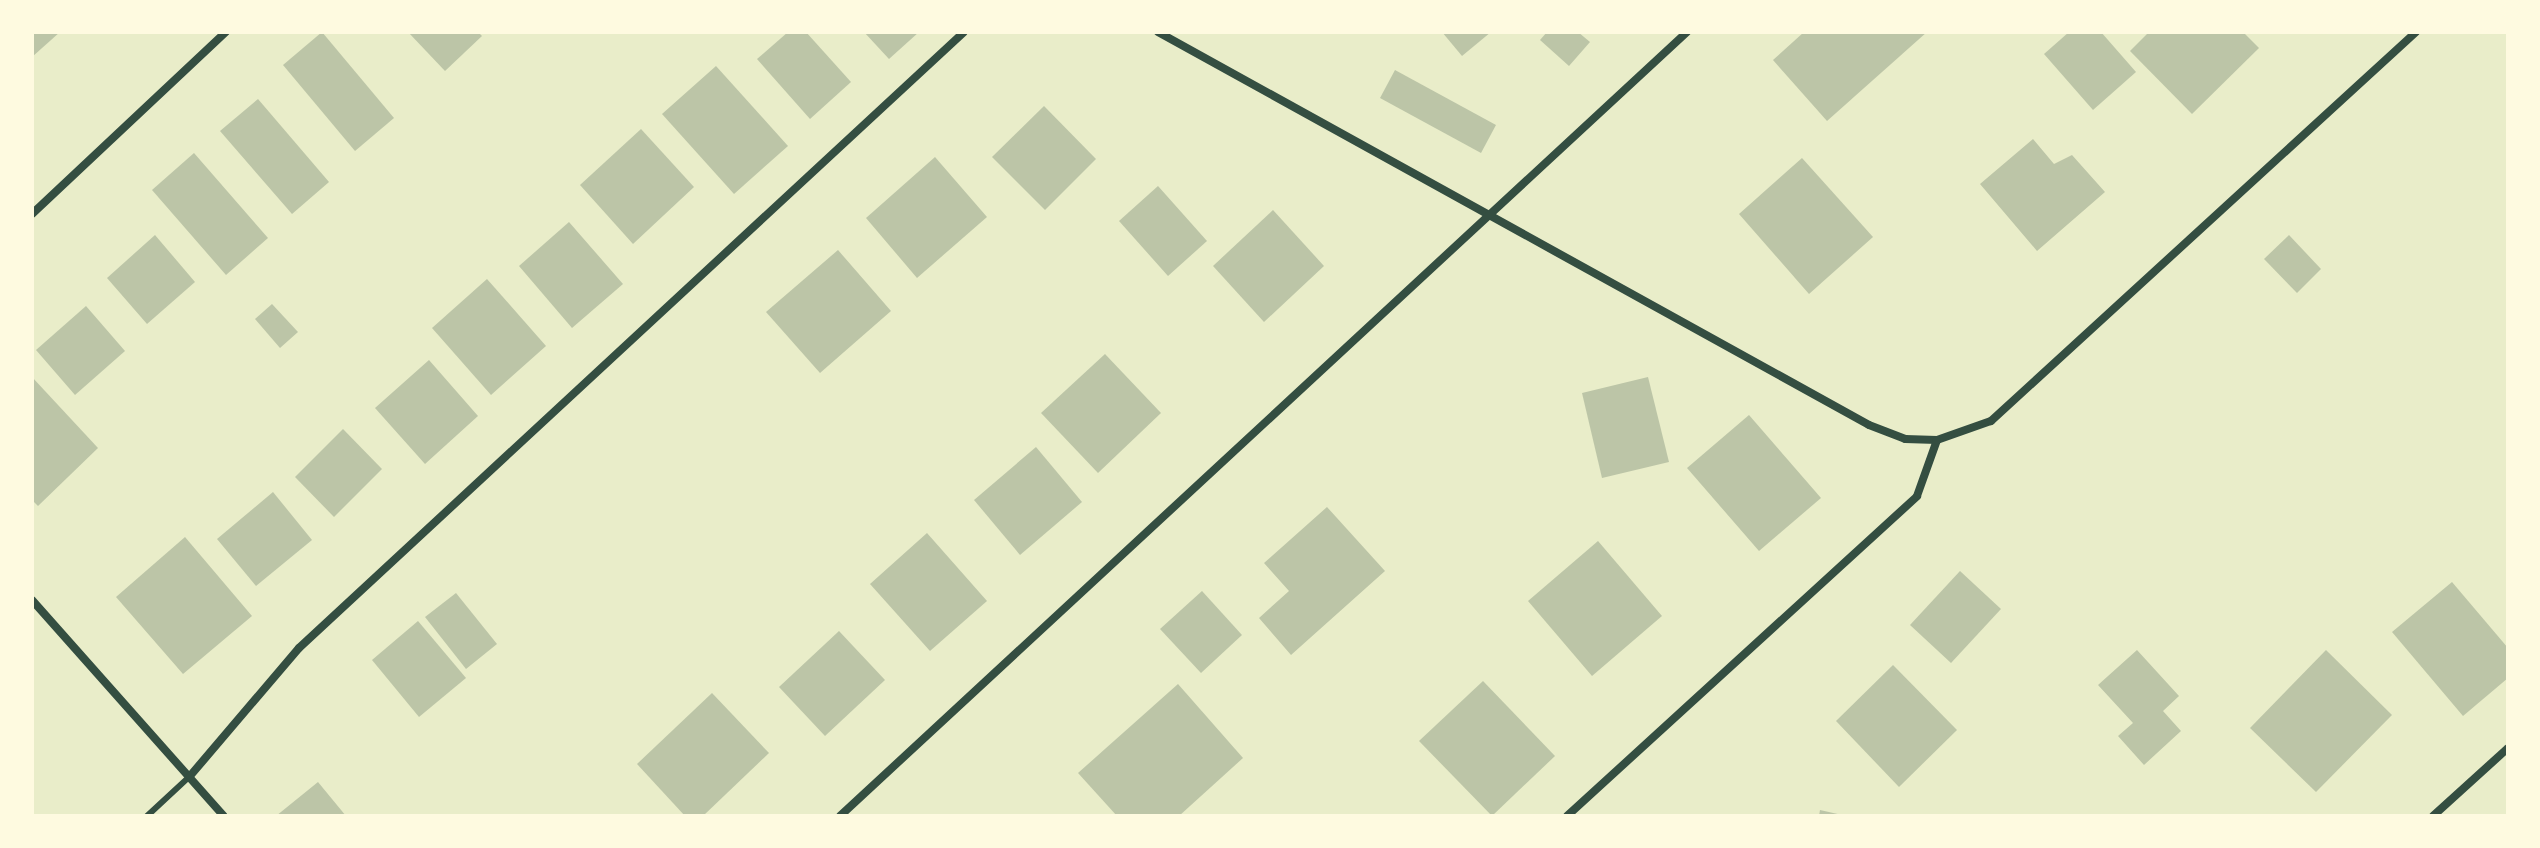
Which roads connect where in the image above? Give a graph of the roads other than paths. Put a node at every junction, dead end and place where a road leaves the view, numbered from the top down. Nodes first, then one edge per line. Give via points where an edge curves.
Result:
1 (226, 32) edge
2 (964, 32) edge
3 (1158, 32) edge
4 (1687, 32) edge
5 (2416, 32) edge
6 (32, 214) edge
7 (1488, 218) junction
8 (1937, 440) junction
9 (34, 607) edge
10 (2508, 748) edge
11 (190, 776) junction
12 (147, 816) edge
13 (224, 816) edge
14 (840, 816) edge
15 (1567, 816) edge
16 (2433, 816) edge

1 - 6 street
2 - 11 street via 299,648
3 - 7 street
4 - 7 street
5 - 8 street via 1991,421
7 - 8 street via 1869,425 1905,439
7 - 14 street
8 - 15 street via 1917,496
9 - 11 street
10 - 16 street
11 - 12 lane
11 - 13 street

